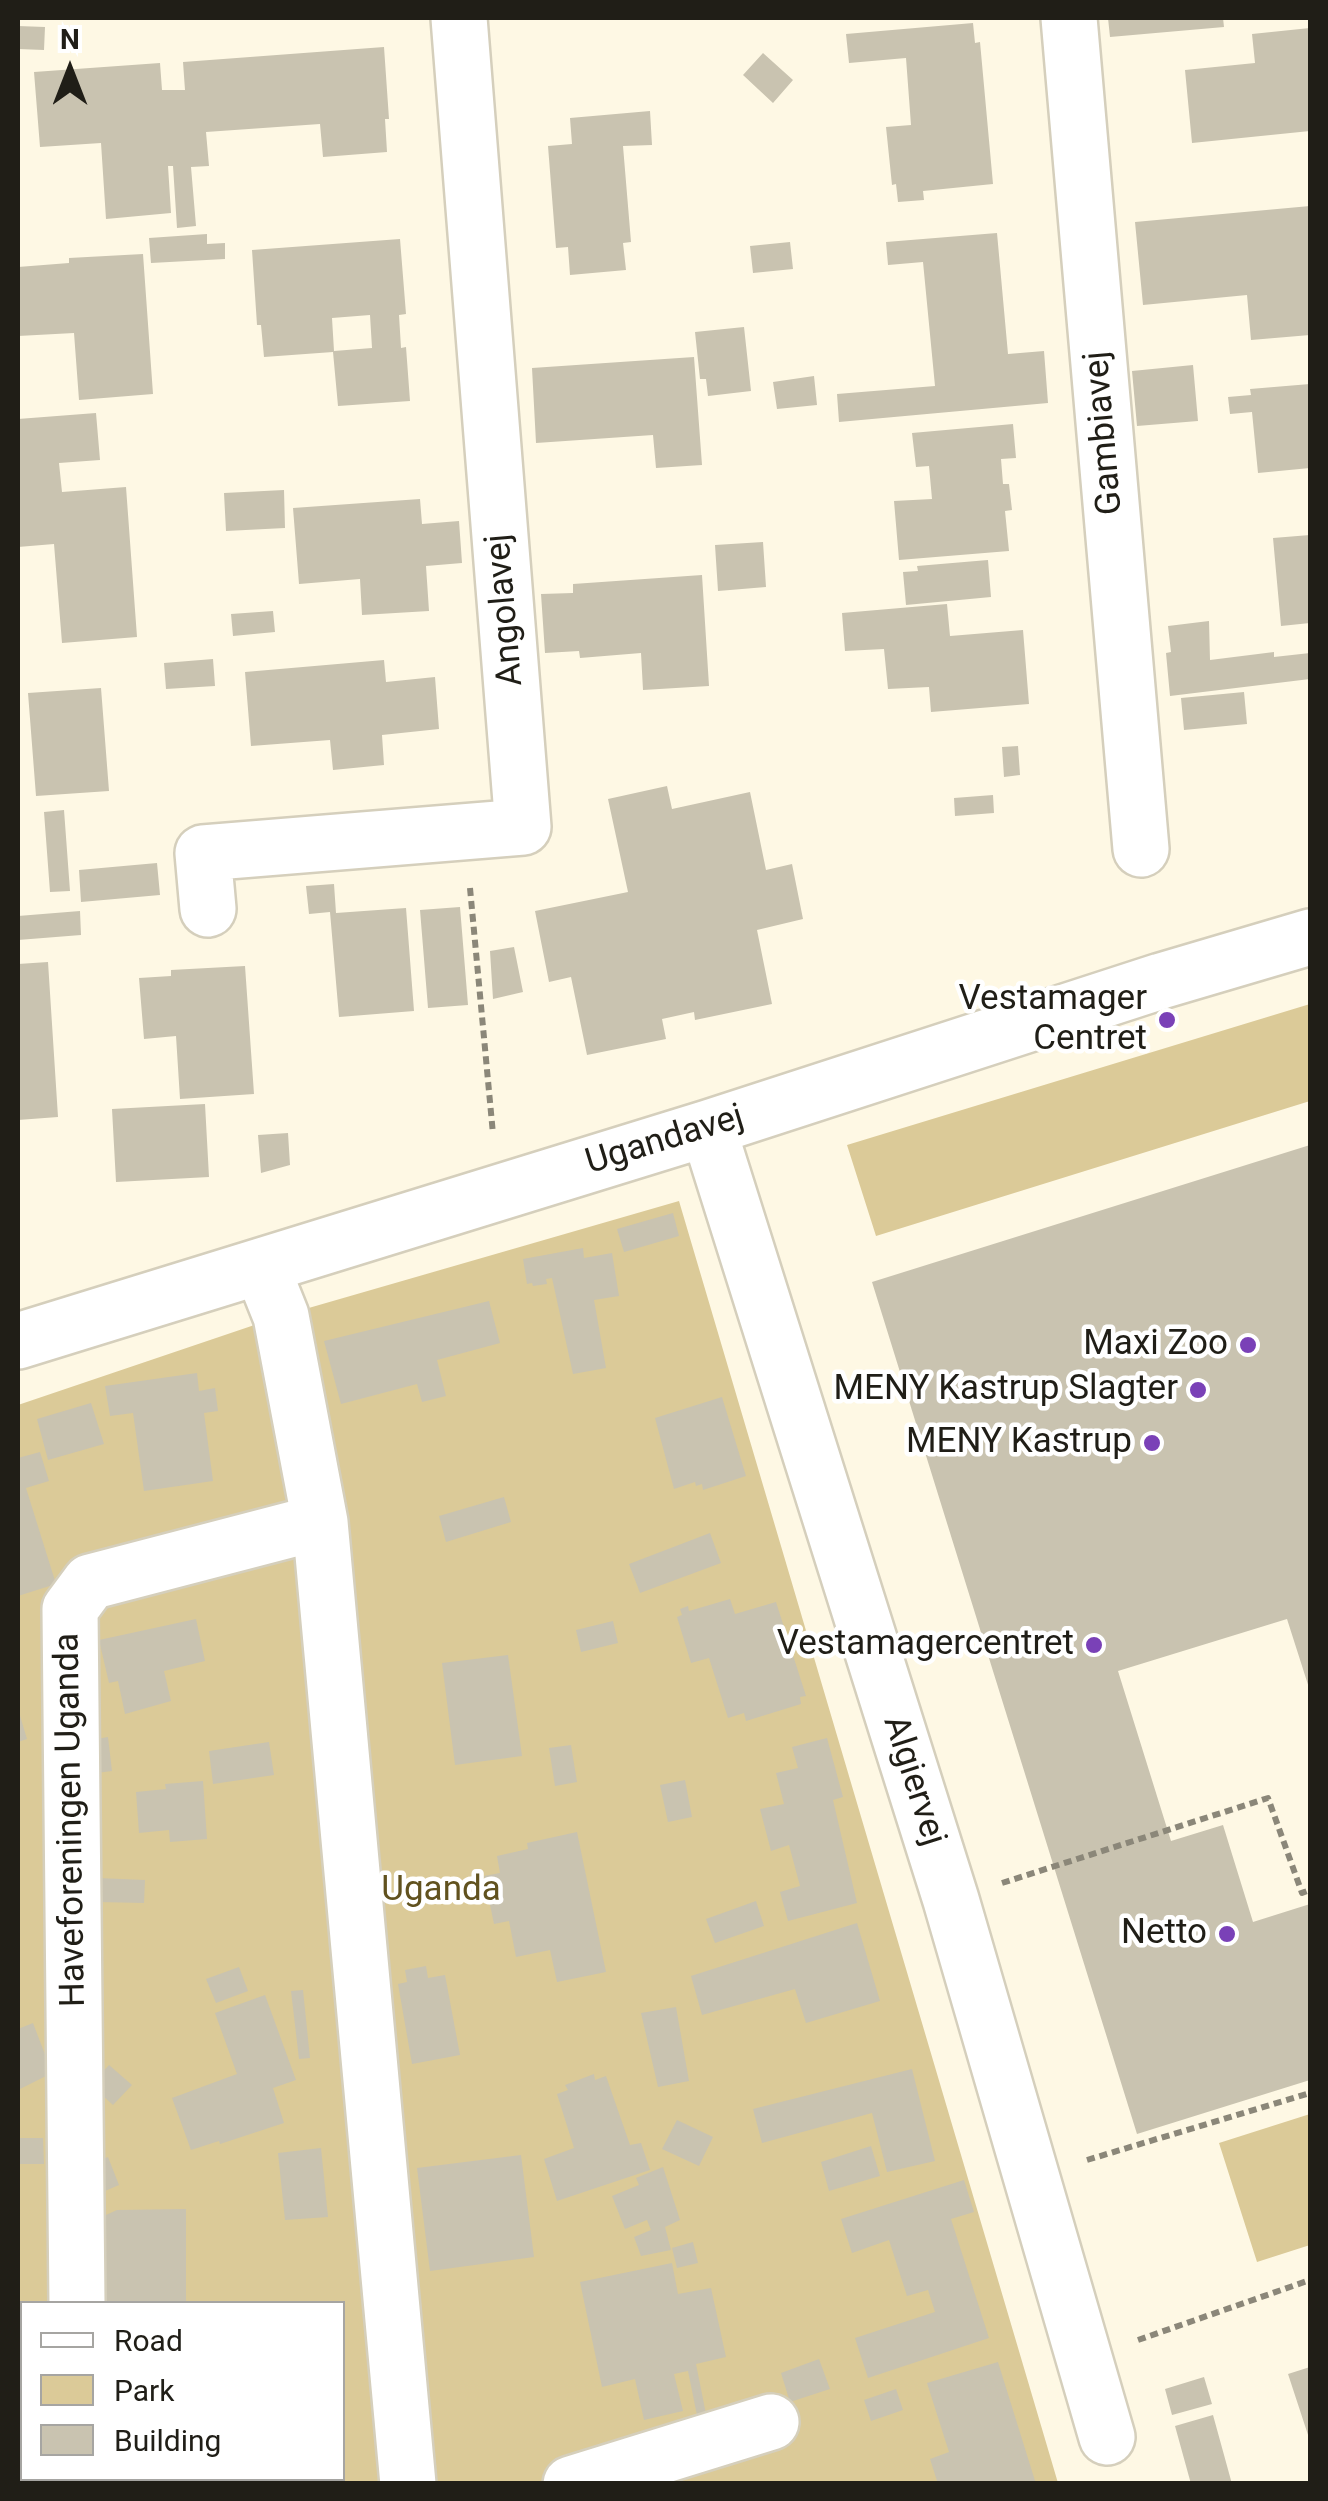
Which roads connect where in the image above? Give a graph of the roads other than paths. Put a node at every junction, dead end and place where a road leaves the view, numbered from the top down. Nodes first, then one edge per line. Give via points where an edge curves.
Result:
1 (459, 18) edge
2 (1069, 18) edge
3 (1142, 849) dead end
4 (208, 909) dead end
5 (1310, 937) edge
6 (708, 1128) junction
7 (261, 1266) junction
8 (18, 1342) edge
9 (320, 1522) junction
10 (77, 2301) edge
11 (771, 2422) dead end
12 (1107, 2437) dead end
13 (408, 2484) edge
14 (571, 2484) edge

1 - 4 street, Angolavej via 524,827 203,853
2 - 3 street, Gambiavej
5 - 6 street, Ugandavej
6 - 7 street, Ugandavej
6 - 12 street, Algiervej via 951,1900
7 - 8 street, Ugandavej
7 - 9 street via 281,1316
9 - 10 street, Haveforeningen Uganda via 90,1582 70,1609
9 - 13 street
11 - 14 street

